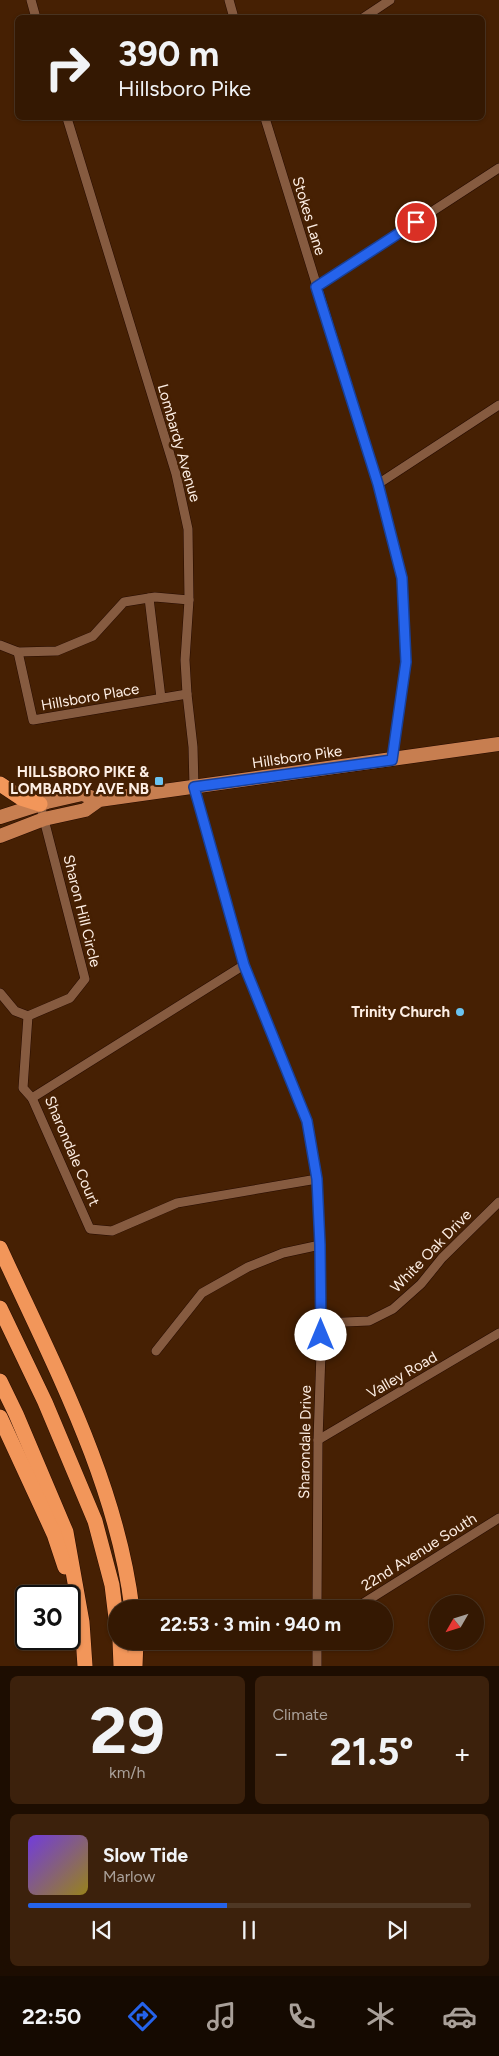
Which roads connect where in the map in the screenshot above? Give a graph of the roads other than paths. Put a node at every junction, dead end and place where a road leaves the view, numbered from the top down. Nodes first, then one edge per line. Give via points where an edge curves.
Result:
1 (31, 0) edge
2 (229, 0) edge
3 (390, 0) edge
4 (35, 15) edge
5 (233, 15) edge
6 (368, 15) edge
7 (68, 120) edge
8 (266, 120) edge
9 (499, 168) edge
10 (316, 287) junction
11 (499, 405) edge
12 (378, 484) junction
13 (149, 598) junction
14 (189, 600) junction
15 (0, 645) edge
16 (18, 652) junction
17 (186, 694) junction
18 (165, 698) junction
19 (499, 744) edge
20 (392, 760) junction
21 (0, 784) edge
22 (194, 787) junction
23 (99, 800) junction
24 (40, 804) junction
25 (0, 816) edge
26 (44, 818) junction
27 (0, 836) edge
28 (244, 965) junction
29 (0, 993) edge
30 (28, 1016) junction
31 (32, 1098) junction
32 (317, 1179) junction
33 (499, 1202) edge
34 (320, 1245) junction
35 (0, 1248) edge
36 (0, 1266) edge
37 (0, 1308) edge
38 (322, 1323) junction
39 (499, 1333) edge
40 (156, 1351) dead end
41 (0, 1381) edge
42 (0, 1418) edge
43 (77, 1419) junction
44 (318, 1440) junction
45 (499, 1518) edge
46 (114, 1600) edge
47 (131, 1600) edge
48 (317, 1600) edge
49 (368, 1600) edge
50 (82, 1622) junction
51 (120, 1650) edge
52 (136, 1650) edge
53 (317, 1650) edge
54 (85, 1666) edge
55 (121, 1666) edge
56 (135, 1666) edge
57 (317, 1666) edge

1 - 4 street
2 - 5 street
3 - 6 street
7 - 14 street, Lombardy Avenue via 176,474 188,529
8 - 10 street, Stokes Lane
9 - 10 street
10 - 12 street, Stokes Lane
11 - 12 street
12 - 20 street, Stokes Lane via 402,578 406,662
13 - 14 street
13 - 16 street via 124,602 93,636 57,651
13 - 18 street, Hillsboro Place
14 - 17 street, Lombardy Avenue
15 - 16 street
16 - 18 street, Hillsboro Place via 33,720
17 - 18 street, Hillsboro Place
17 - 22 street, Lombardy Avenue
19 - 20 main road, Hillsboro Pike
20 - 22 main road, Hillsboro Pike
21 - 24 highway via 21,798
22 - 23 main road, Hillsboro Pike
22 - 28 street, Sharondale Drive
23 - 24 main road, Hillsboro Pike via 82,794
23 - 26 main road, Hillsboro Pike via 85,810
24 - 25 main road, Hillsboro Pike
24 - 26 street, Sharon Hill Circle
26 - 27 main road, Hillsboro Pike
26 - 30 street, Sharon Hill Circle via 85,980 70,998
28 - 31 street, Sharondale Court
28 - 32 street, Sharondale Drive via 307,1121
29 - 30 street via 15,1012
30 - 31 street via 23,1088
31 - 32 street, Sharondale Court via 90,1229 112,1231 177,1203
32 - 34 street, Sharondale Drive
33 - 38 street, White Oak Drive via 393,1309 369,1321
34 - 38 street, Sharondale Drive
34 - 40 street via 283,1253 248,1267 202,1293
35 - 43 highway
36 - 43 highway
37 - 46 highway via 45,1402 95,1521
38 - 44 street, Sharondale Drive
39 - 44 street, Valley Road
41 - 50 highway via 66,1532
42 - 50 highway via 54,1534
43 - 47 highway via 111,1508 128,1571
44 - 48 street, Sharondale Drive
45 - 49 street, 22nd Avenue South
50 - 54 highway
51 - 55 highway
52 - 56 highway
53 - 57 street

